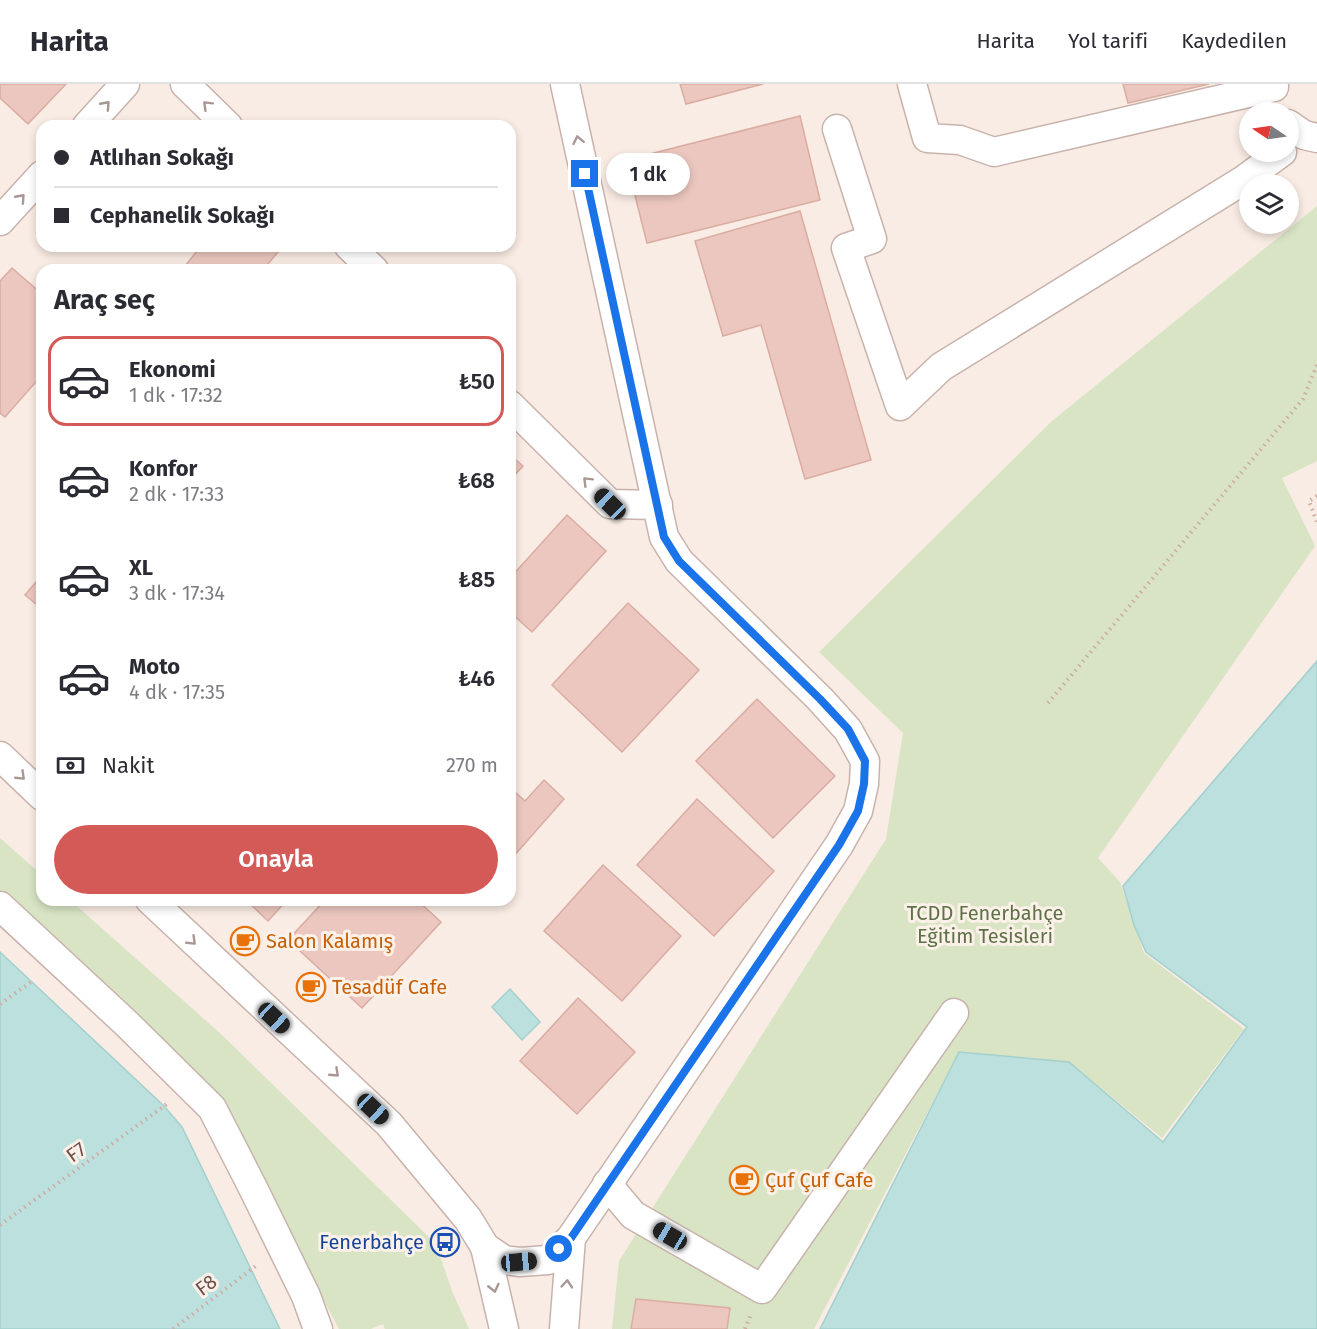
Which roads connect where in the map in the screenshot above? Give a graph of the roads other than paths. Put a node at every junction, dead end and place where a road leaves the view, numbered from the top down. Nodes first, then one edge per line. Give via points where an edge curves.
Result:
1 (125, 84) edge
2 (185, 84) edge
3 (565, 84) edge
4 (912, 84) edge
5 (1276, 94) edge
6 (92, 120) edge
7 (222, 120) edge
8 (837, 129) dead end
9 (1266, 162) edge
10 (36, 182) edge
11 (0, 221) edge
12 (355, 252) edge
13 (368, 264) edge
14 (516, 411) edge
15 (658, 505) junction
16 (0, 756) edge
17 (36, 790) edge
18 (0, 906) edge
19 (156, 906) edge
20 (954, 1013) dead end
21 (607, 1184) junction
22 (571, 1238) junction
23 (485, 1247) junction
24 (318, 1329) edge
25 (504, 1329) edge
26 (564, 1329) edge

6 -> 1 street
7 -> 2 street
15 -> 3 street
4 - 5 street via 927,138 960,140 994,152
8 - 9 street via 872,239 846,248 900,406 940,367 1242,181
11 -> 10 street
12 - 13 street
15 -> 14 street via 610,504
15 - 21 street via 664,537 679,561 848,729 865,761 864,784 858,811 839,845
16 -> 17 street
18 - 24 street via 212,1108 301,1286
19 -> 23 street via 389,1124 468,1219
20 - 21 street via 762,1289 633,1215
21 - 22 street
22 - 23 street via 548,1260 504,1260
26 -> 22 street
23 -> 25 street

